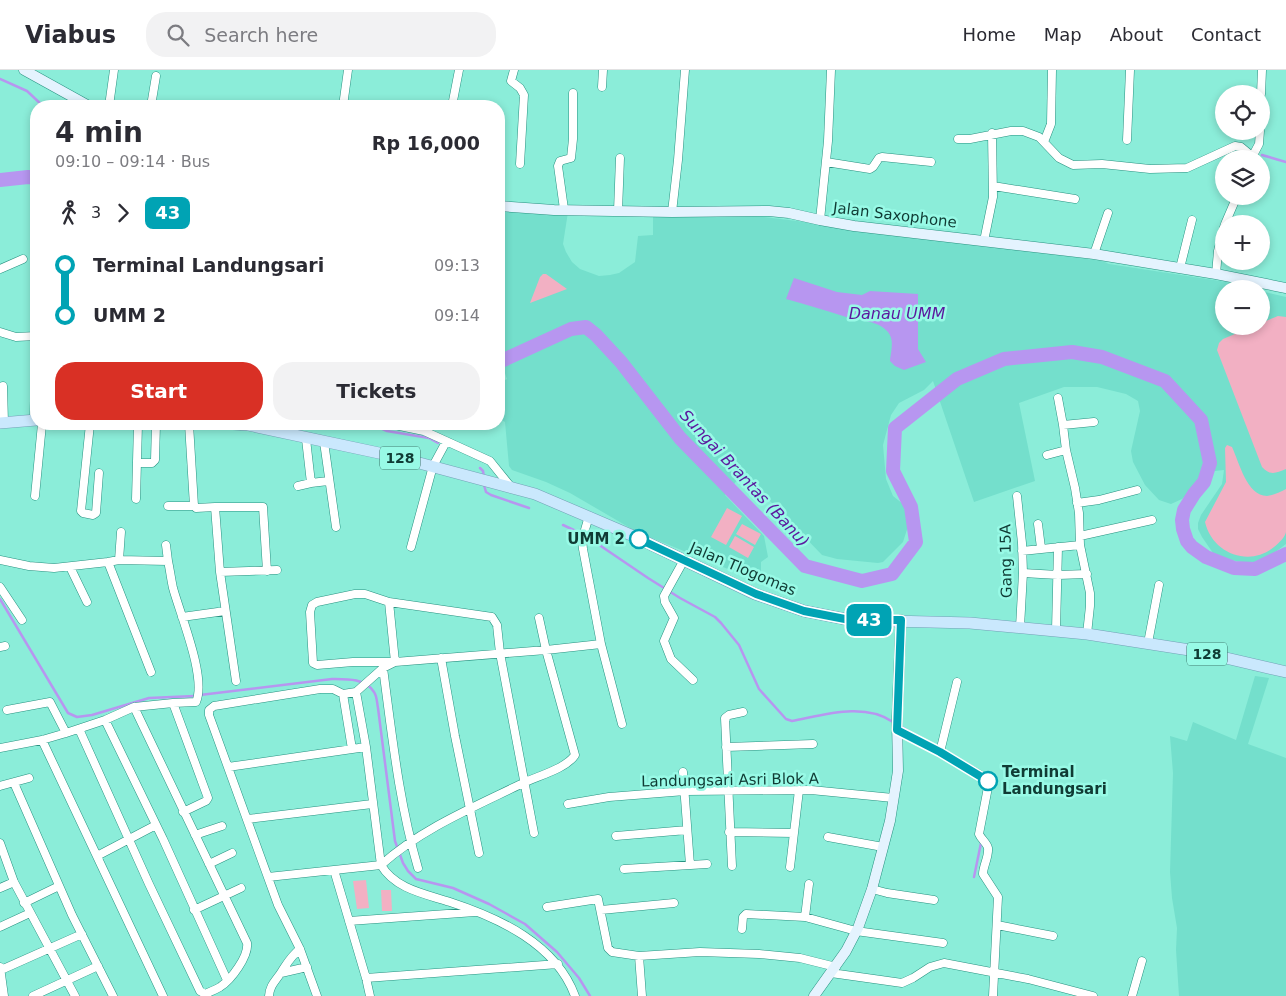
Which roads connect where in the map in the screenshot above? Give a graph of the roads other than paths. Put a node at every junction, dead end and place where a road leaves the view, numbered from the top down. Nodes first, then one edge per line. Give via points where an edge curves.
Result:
1 (24, 70) edge
2 (114, 70) edge
3 (348, 70) edge
4 (459, 70) edge
5 (514, 70) edge
6 (603, 70) edge
7 (685, 70) edge
8 (832, 70) edge
9 (1052, 70) edge
10 (1130, 70) edge
11 (1262, 70) edge
12 (156, 76) dead end
13 (1261, 85) edge
14 (602, 87) dead end
15 (573, 93) dead end
16 (78, 100) edge
17 (110, 100) edge
18 (152, 100) edge
19 (344, 100) edge
20 (453, 100) edge
21 (992, 134) junction
22 (958, 139) dead end
23 (1127, 140) dead end
24 (1044, 142) junction
25 (1227, 150) edge
26 (1244, 150) edge
27 (1215, 156) edge
28 (620, 158) dead end
29 (826, 162) junction
30 (931, 162) dead end
31 (520, 164) dead end
32 (993, 186) junction
33 (1076, 199) dead end
34 (505, 206) edge
35 (564, 209) junction
36 (618, 210) junction
37 (672, 212) junction
38 (1108, 213) dead end
39 (820, 220) junction
40 (1192, 220) dead end
41 (984, 241) junction
42 (1094, 254) junction
43 (23, 259) dead end
44 (1180, 268) junction
45 (0, 269) edge
46 (1216, 270) edge
47 (1216, 274) junction
48 (1286, 288) edge
49 (0, 332) edge
50 (30, 336) edge
51 (3, 386) dead end
52 (1058, 398) dead end
53 (30, 421) edge
54 (1094, 422) dead end
55 (2, 423) edge
56 (1063, 425) junction
57 (38, 430) edge
58 (89, 430) edge
59 (138, 430) edge
60 (156, 430) edge
61 (189, 430) edge
62 (269, 430) edge
63 (419, 430) edge
64 (306, 439) junction
65 (324, 442) junction
66 (446, 442) junction
67 (1066, 450) junction
68 (1047, 455) dead end
69 (137, 462) junction
70 (433, 466) junction
71 (100, 473) dead end
72 (328, 481) junction
73 (312, 483) junction
74 (298, 486) dead end
75 (511, 486) junction
76 (1137, 490) dead end
77 (34, 496) dead end
78 (1016, 496) dead end
79 (136, 499) dead end
80 (1077, 503) junction
81 (168, 506) dead end
82 (194, 506) junction
83 (215, 507) junction
84 (589, 516) junction
85 (1152, 520) dead end
86 (1038, 524) dead end
87 (336, 527) dead end
88 (121, 532) dead end
89 (1080, 536) junction
90 (166, 545) dead end
91 (1080, 545) junction
92 (411, 547) dead end
93 (1058, 547) junction
94 (1040, 548) junction
95 (1022, 551) junction
96 (0, 560) edge
97 (119, 560) junction
98 (684, 560) junction
99 (168, 561) junction
100 (108, 562) junction
101 (70, 567) junction
102 (277, 570) dead end
103 (267, 571) junction
104 (220, 572) junction
105 (1023, 573) junction
106 (1087, 574) junction
107 (1058, 575) junction
108 (1159, 585) dead end
109 (0, 587) edge
110 (87, 602) dead end
111 (389, 602) junction
112 (225, 611) junction
113 (182, 617) junction
114 (539, 618) dead end
115 (22, 620) dead end
116 (901, 620) junction
117 (1020, 627) junction
118 (1056, 630) junction
119 (1087, 634) junction
120 (1148, 643) junction
121 (601, 644) junction
122 (546, 650) junction
123 (500, 653) junction
124 (442, 658) junction
125 (395, 662) junction
126 (383, 668) junction
127 (151, 672) dead end
128 (1286, 672) edge
129 (693, 680) dead end
130 (236, 681) dead end
131 (957, 682) dead end
132 (357, 691) junction
133 (343, 694) junction
134 (173, 703) junction
135 (134, 707) junction
136 (7, 710) dead end
137 (743, 712) dead end
138 (105, 720) junction
139 (622, 724) dead end
140 (897, 725) junction
141 (79, 729) junction
142 (66, 733) junction
143 (42, 740) junction
144 (813, 744) dead end
145 (366, 747) junction
146 (726, 747) junction
147 (0, 748) edge
148 (352, 749) junction
149 (941, 750) junction
150 (228, 767) junction
151 (684, 772) dead end
152 (29, 778) dead end
153 (524, 782) junction
154 (14, 783) junction
155 (0, 786) edge
156 (799, 790) junction
157 (685, 791) junction
158 (728, 791) junction
159 (893, 798) junction
160 (372, 804) junction
161 (568, 804) dead end
162 (470, 809) junction
163 (183, 812) junction
164 (248, 819) junction
165 (156, 825) junction
166 (222, 826) dead end
167 (687, 830) junction
168 (729, 832) junction
169 (534, 833) dead end
170 (794, 834) junction
171 (195, 835) junction
172 (616, 836) dead end
173 (828, 837) dead end
174 (129, 840) junction
175 (0, 843) edge
176 (409, 843) junction
177 (883, 847) junction
178 (232, 853) dead end
179 (479, 853) dead end
180 (97, 856) junction
181 (209, 864) junction
182 (707, 864) dead end
183 (381, 865) junction
184 (690, 865) junction
185 (732, 866) dead end
186 (790, 867) dead end
187 (418, 868) dead end
188 (624, 869) dead end
189 (334, 870) junction
190 (268, 877) junction
191 (14, 882) junction
192 (809, 884) dead end
193 (59, 886) junction
194 (0, 888) edge
195 (241, 888) dead end
196 (872, 889) junction
197 (225, 896) junction
198 (934, 900) dead end
199 (24, 903) junction
200 (674, 903) dead end
201 (547, 907) dead end
202 (194, 910) junction
203 (601, 910) junction
204 (479, 912) junction
205 (30, 913) junction
206 (805, 917) junction
207 (349, 921) junction
208 (997, 925) junction
209 (0, 927) edge
210 (742, 929) dead end
211 (856, 931) junction
212 (82, 934) junction
213 (1053, 936) dead end
214 (943, 943) dead end
215 (50, 949) junction
216 (300, 949) junction
217 (639, 956) junction
218 (1142, 961) dead end
219 (558, 964) junction
220 (98, 966) junction
221 (307, 968) junction
222 (1, 969) edge
223 (833, 970) junction
224 (281, 973) junction
225 (993, 974) junction
226 (366, 978) junction
227 (227, 980) junction
228 (67, 981) junction
229 (4, 996) edge
230 (33, 996) edge
231 (75, 996) edge
232 (113, 996) edge
233 (163, 996) edge
234 (269, 996) edge
235 (317, 996) edge
236 (370, 996) edge
237 (575, 996) edge
238 (642, 996) edge
239 (814, 996) edge
240 (993, 996) edge
241 (1093, 996) edge
242 (1132, 996) edge

1 - 16 main road
2 - 17 street
3 - 19 street
4 - 20 street
5 - 31 street via 511,82 524,95
6 - 14 street
7 - 37 street
8 - 29 street
9 - 24 street via 1051,124
10 - 23 street
11 - 13 street
12 - 18 street
15 - 35 street via 571,158 560,161 558,166
21 - 22 street
21 - 24 street via 1023,131
21 - 32 street
24 - 27 street via 1059,158 1074,165 1178,169
25 - 26 street via 1235,146
28 - 36 street
29 - 30 street via 870,170 882,157
29 - 39 street
32 - 33 street
32 - 41 street
34 - 35 main road, Jalan Saxophone
35 - 36 main road, Jalan Saxophone
36 - 37 main road, Jalan Saxophone
37 - 39 main road, Jalan Saxophone via 769,211
38 - 42 street
39 - 41 main road, Jalan Saxophone
40 - 44 street
41 - 42 main road, Jalan Saxophone
42 - 44 main road, Jalan Saxophone
43 - 45 street
44 - 47 main road, Jalan Saxophone
46 - 47 street
47 - 48 main road, Jalan Saxophone
49 - 50 street via 16,337
51 - 55 street
52 - 56 street
53 - 55 main road
54 - 56 street
56 - 67 street
57 - 77 street
58 - 71 street via 83,513 96,513
59 - 69 street
60 - 69 street via 155,460 152,463
61 - 82 street
62 - 64 main road, Jalan Tlogomas
63 - 66 street
64 - 65 main road, Jalan Tlogomas
64 - 73 street
65 - 70 main road, Jalan Tlogomas / 128
65 - 72 street
66 - 70 street
66 - 75 street via 490,461
67 - 68 street
67 - 80 street
69 - 79 street
70 - 75 main road, Jalan Tlogomas / 128
70 - 92 street
72 - 73 street
72 - 87 street
73 - 74 street
75 - 84 main road, Jalan Tlogomas / 128
76 - 80 street
78 - 95 street, Gang 15A
80 - 89 street
81 - 82 street
82 - 83 street
83 - 103 street via 263,507
83 - 104 street
84 - 98 main road, Jalan Tlogomas / 128
84 - 121 street via 582,540
85 - 89 street
86 - 94 street
88 - 97 street
89 - 91 street
90 - 99 street
91 - 93 street
91 - 106 street
93 - 94 street
93 - 107 street
94 - 95 street
95 - 105 street, Gang 15A
96 - 101 street via 43,567
97 - 99 street
97 - 100 street
98 - 116 main road, Jalan Tlogomas / 128 via 756,594 804,611 850,620
98 - 129 street via 664,599 674,618 664,638 671,659
99 - 113 street
100 - 101 street
100 - 127 street
101 - 110 street
102 - 103 street
103 - 104 street
104 - 112 street
105 - 107 street
105 - 117 street, Gang 15A
106 - 107 street
106 - 119 street via 1090,606
107 - 118 street
108 - 120 street
109 - 115 street
111 - 123 street via 492,617 497,625
111 - 125 street
111 - 125 street via 355,594 312,605 313,662 317,665
112 - 113 street
112 - 130 street
113 - 134 street via 194,657 199,690 197,700
114 - 122 street
116 - 117 main road, Jalan Tlogomas / 128
116 - 140 main road
117 - 118 main road, Jalan Tlogomas / 128
118 - 119 main road, Jalan Tlogomas / 128
119 - 120 main road, Jalan Tlogomas / 128
120 - 128 main road, Jalan Tlogomas / 128
121 - 122 street
121 - 139 street
122 - 123 street
122 - 153 street via 575,755 566,764
123 - 124 street
123 - 153 street
124 - 125 street
124 - 162 street
125 - 126 street
126 - 132 street
126 - 176 street
131 - 149 street
132 - 133 street
132 - 145 street
133 - 148 street
133 - 150 street via 333,689 320,689 214,706 209,715
134 - 135 street
134 - 163 street via 208,798
135 - 138 street
135 - 163 street
136 - 142 street via 50,702
137 - 146 street via 726,716
138 - 141 street
138 - 165 street
140 - 149 street
140 - 159 main road via 898,771
141 - 142 street
141 - 174 street
142 - 143 street
143 - 147 street
143 - 180 street
144 - 146 street
145 - 148 street
145 - 160 street
146 - 158 street
148 - 150 street
149 - 208 street via 988,782 979,834 988,850 983,874 998,896
150 - 164 street
151 - 157 street
152 - 154 street
153 - 162 street
153 - 169 street
154 - 155 street
154 - 193 street
156 - 158 street, Landungsari Asri Blok A
156 - 159 street, Landungsari Asri Blok A
156 - 170 street
157 - 158 street, Landungsari Asri Blok A
157 - 161 street, Landungsari Asri Blok A
157 - 167 street
158 - 168 street
159 - 177 main road
160 - 164 street
160 - 183 street
162 - 176 street
162 - 179 street
163 - 171 street
164 - 190 street
165 - 174 street
165 - 202 street
166 - 171 street
167 - 172 street
167 - 184 street
168 - 170 street
168 - 185 street
170 - 186 street
171 - 181 street
173 - 177 street
174 - 180 street
174 - 227 street via 201,992 205,994
175 - 191 street
176 - 183 street
176 - 187 street
177 - 196 main road
178 - 181 street
180 - 233 street
181 - 197 street
182 - 184 street
183 - 189 street
183 - 204 street via 390,877 411,889
184 - 188 street
189 - 190 street
189 - 207 street
190 - 216 street
191 - 194 street
191 - 199 street
192 - 206 street
193 - 199 street
193 - 212 street
195 - 197 street
196 - 198 street
196 - 211 main road
197 - 202 street
197 - 227 street via 248,949
199 - 205 street
200 - 203 street
201 - 203 street via 597,899
202 - 227 street
203 - 217 street via 610,951
204 - 207 street
204 - 219 street via 512,928
205 - 209 street
205 - 215 street
206 - 210 street via 746,914
206 - 211 street
207 - 226 street
208 - 213 street
208 - 225 street
211 - 214 street
211 - 223 main road
212 - 215 street
212 - 220 street
215 - 222 street
215 - 228 street
216 - 221 street
216 - 224 street via 291,956
217 - 223 street via 759,954 800,958
217 - 238 street
218 - 242 street
219 - 226 street
219 - 237 street via 570,981
220 - 228 street
220 - 232 street
221 - 224 street
221 - 235 street
222 - 229 street
223 - 225 street via 902,983 944,963
223 - 239 main road
224 - 234 street via 272,983
225 - 240 street
225 - 241 street via 1028,979
226 - 236 street
228 - 230 street
228 - 231 street

